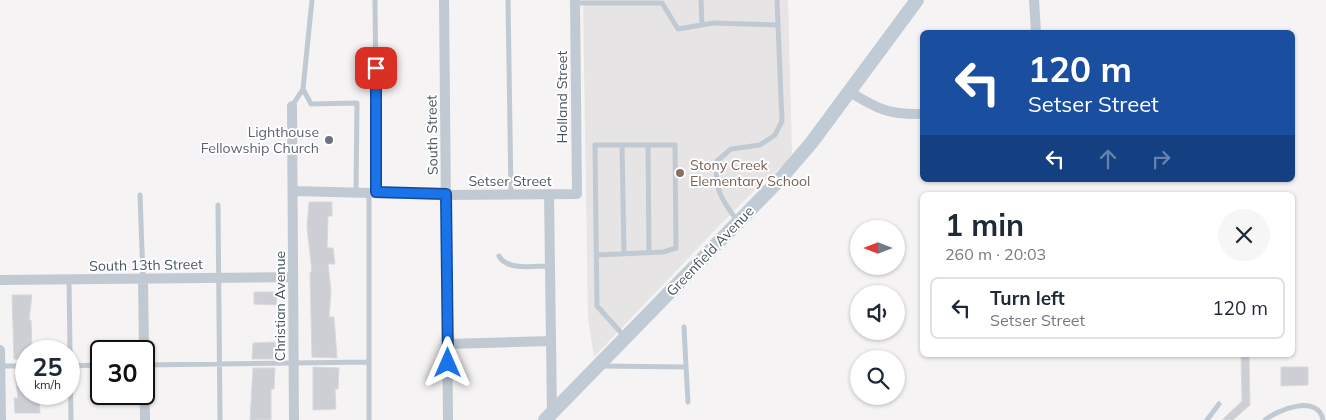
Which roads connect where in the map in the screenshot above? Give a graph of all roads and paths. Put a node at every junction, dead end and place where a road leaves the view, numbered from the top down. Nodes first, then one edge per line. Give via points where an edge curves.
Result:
1 (312, 0) edge
2 (375, 0) edge
3 (444, 0) edge
4 (508, 0) edge
5 (701, 0) edge
6 (777, 0) edge
7 (917, 0) edge
8 (1034, 0) edge
9 (575, 2) edge
10 (702, 25) junction
11 (778, 25) junction
12 (1036, 30) edge
13 (303, 89) junction
14 (850, 92) junction
15 (292, 106) joint
16 (920, 114) edge
17 (622, 145) junction
18 (648, 145) junction
19 (294, 191) junction
20 (356, 192) junction
21 (373, 192) junction
22 (446, 194) junction
23 (511, 194) junction
24 (549, 194) junction
25 (577, 194) joint
26 (140, 195) dead end
27 (218, 205) dead end
28 (738, 223) junction
29 (649, 253) junction
30 (624, 254) junction
31 (596, 255) junction
32 (499, 256) dead end
33 (549, 266) junction
34 (293, 277) junction
35 (217, 278) junction
36 (143, 279) junction
37 (0, 280) edge
38 (69, 280) junction
39 (684, 327) dead end
40 (625, 337) junction
41 (70, 340) edge
42 (144, 340) edge
43 (550, 341) junction
44 (448, 344) junction
45 (0, 350) edge
46 (369, 362) junction
47 (218, 364) junction
48 (294, 364) junction
49 (155, 365) edge
50 (598, 365) junction
51 (0, 366) edge
52 (15, 366) edge
53 (686, 368) junction
54 (0, 401) edge
55 (688, 402) dead end
56 (1219, 404) dead end
57 (71, 405) edge
58 (145, 405) edge
59 (548, 417) edge
60 (1, 420) edge
61 (71, 420) edge
62 (145, 420) edge
63 (220, 420) edge
64 (294, 420) edge
65 (370, 420) edge
66 (448, 420) edge
67 (1207, 420) edge
68 (1265, 420) edge
69 (1323, 420) edge

1 - 13 lane
2 - 21 lane
3 - 22 street, South Street
4 - 23 lane
5 - 10 lane
6 - 11 lane
7 - 14 main road, Greenfield Avenue
8 - 12 street
9 - 10 lane via 662,3 678,29
9 - 25 street, Holland Street
10 - 11 lane
11 - 28 lane via 782,121 775,135 760,145 731,149 717,162 715,178 720,196
13 - 15 lane
13 - 20 lane via 311,104 357,103
14 - 16 street via 889,113
14 - 28 main road, Greenfield Avenue via 782,177
15 - 19 street, Christian Avenue
17 - 18 lane
17 - 30 lane
17 - 31 lane via 595,145
18 - 29 lane
18 - 29 lane via 675,145 676,248
19 - 20 street, Setser Street
19 - 34 street, Christian Avenue
20 - 21 street, Setser Street
21 - 22 street, Setser Street
21 - 46 lane
22 - 23 street, Setser Street
22 - 44 street, South Street
23 - 24 street, Setser Street
24 - 25 street, Setser Street
24 - 33 street
26 - 36 lane
27 - 35 lane
28 - 40 main road, Greenfield Avenue
29 - 30 lane
30 - 31 lane
31 - 40 lane via 597,306
32 - 33 lane via 502,262 510,265
33 - 43 street
34 - 35 street, South 13th Street
34 - 48 street, Christian Avenue
35 - 36 street, South 13th Street
35 - 47 lane
36 - 38 street, South 13th Street
36 - 42 street
37 - 38 street, South 13th Street
38 - 41 lane
39 - 53 lane
40 - 50 main road, Greenfield Avenue
43 - 44 street
43 - 59 street
44 - 66 street, South Street
45 - 51 street
46 - 48 lane
46 - 65 lane
47 - 48 lane
47 - 49 lane
47 - 63 lane
48 - 64 street, Christian Avenue
50 - 53 lane
50 - 59 main road, Greenfield Avenue
51 - 52 lane
51 - 54 street
53 - 55 lane
54 - 60 street
56 - 67 lane
57 - 61 lane
58 - 62 street
68 - 69 lane via 1282,410 1310,405 1317,409

